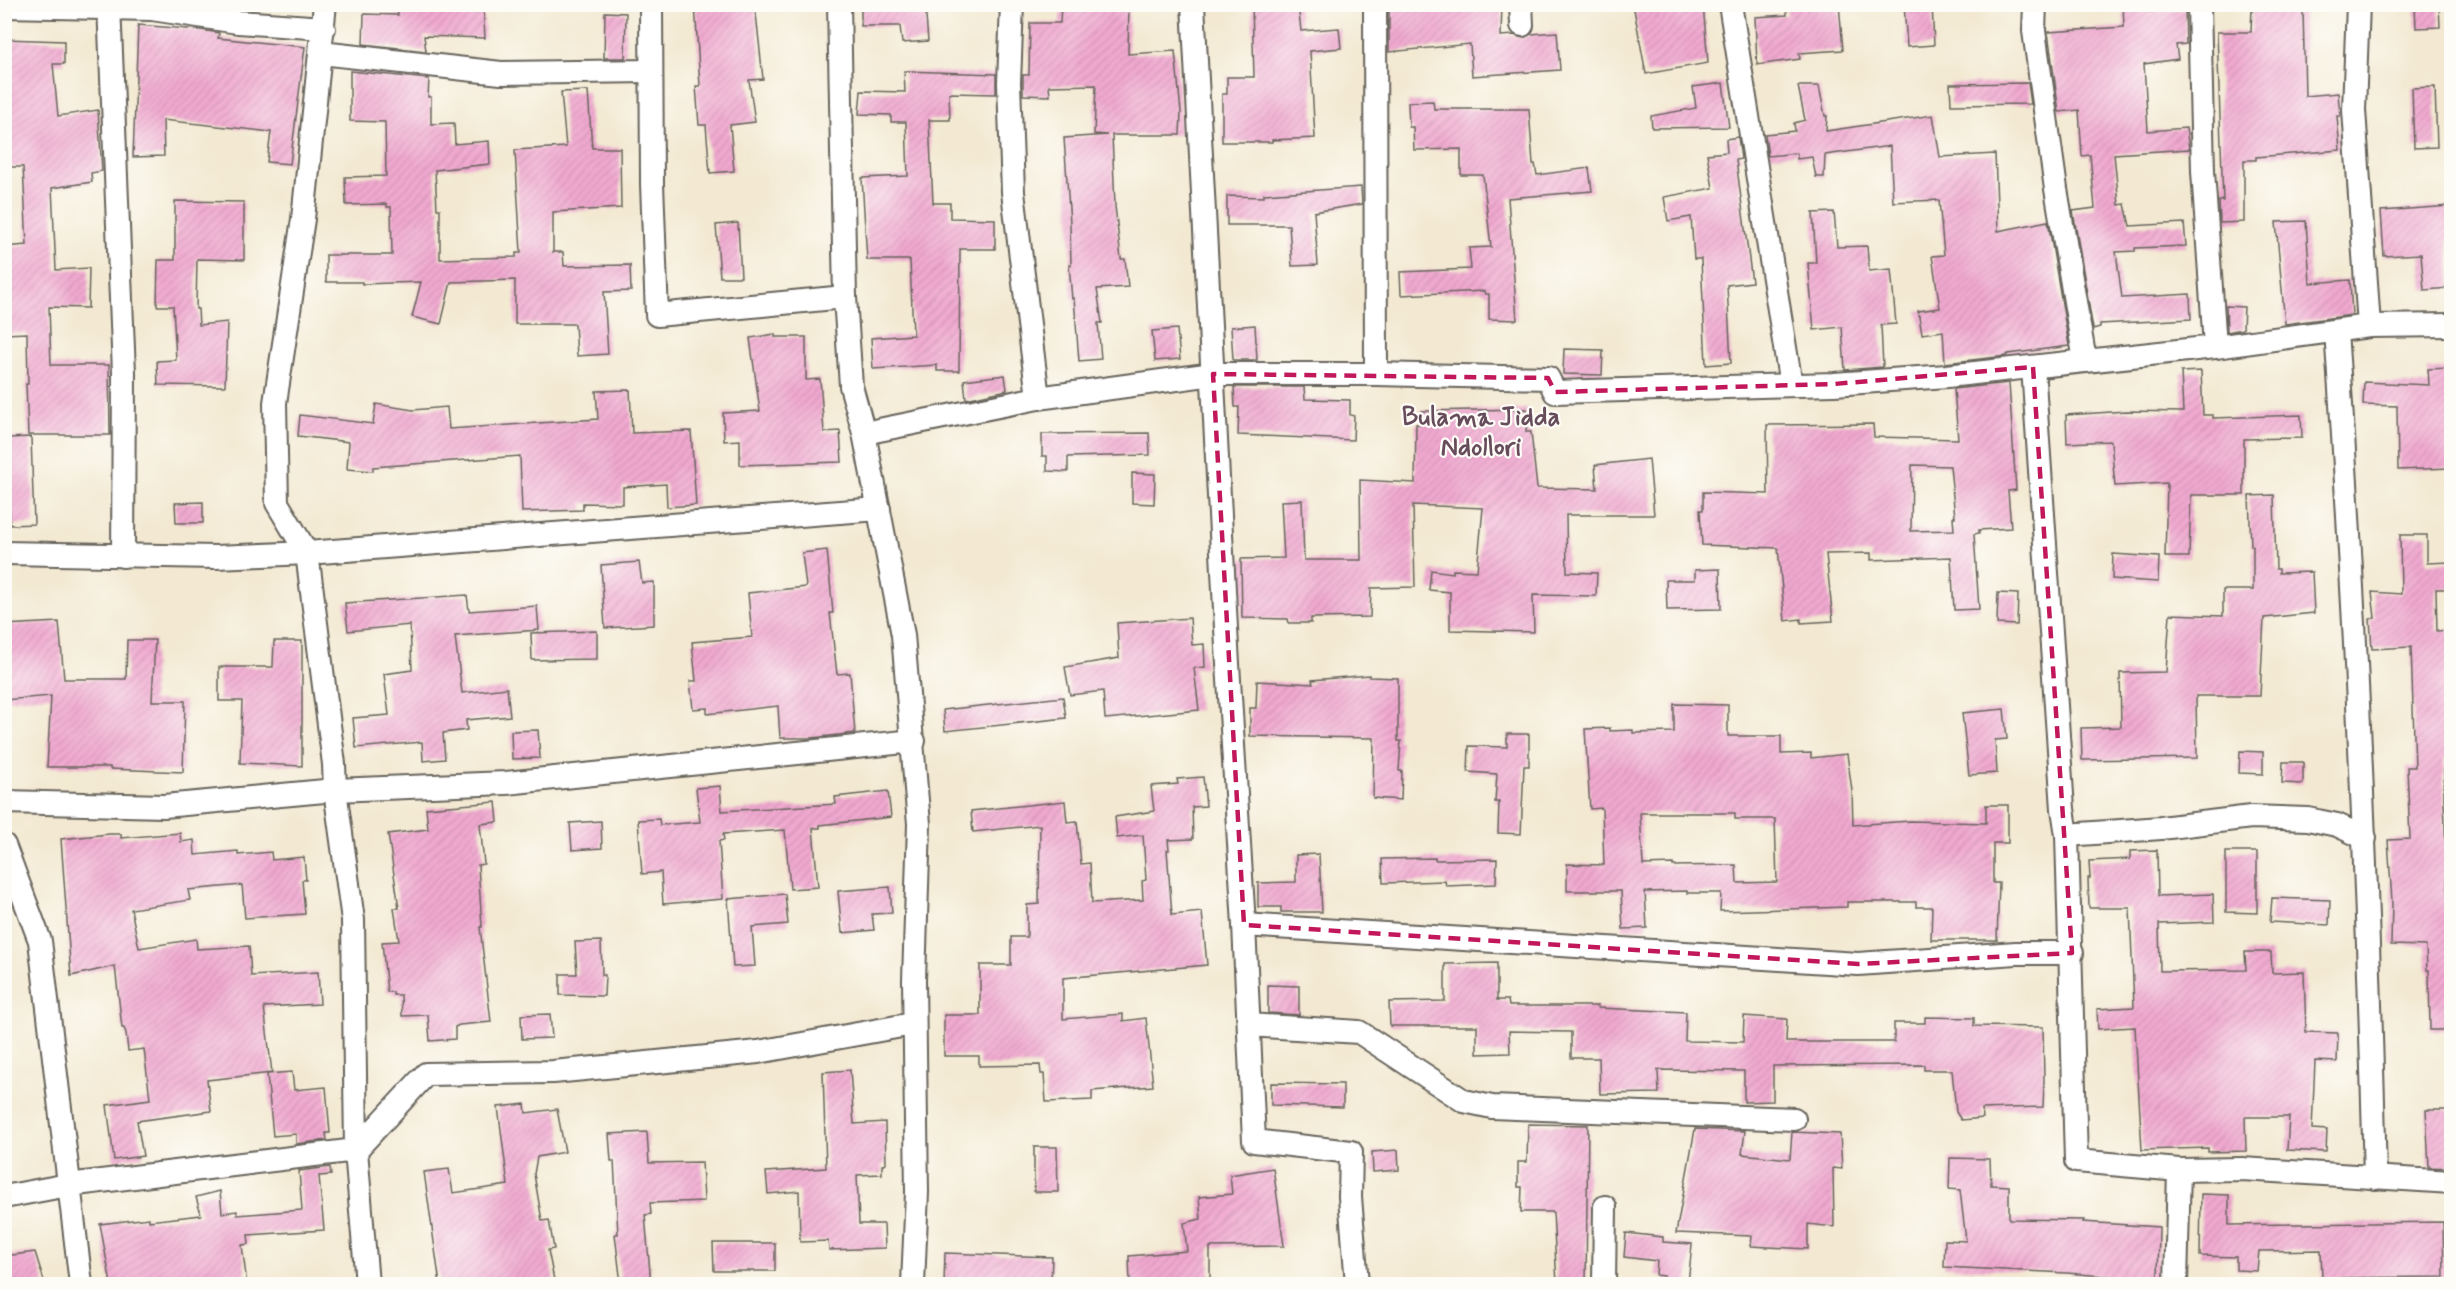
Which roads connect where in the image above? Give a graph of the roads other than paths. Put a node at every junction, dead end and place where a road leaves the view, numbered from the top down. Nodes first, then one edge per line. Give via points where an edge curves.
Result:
1 (325, 4) edge
2 (651, 4) edge
3 (839, 4) edge
4 (1012, 4) edge
5 (1193, 4) edge
6 (1375, 4) edge
7 (1730, 4) edge
8 (2035, 4) edge
9 (2199, 4) edge
10 (2358, 4) edge
11 (4, 6) edge
12 (109, 6) edge
13 (324, 28) junction
14 (321, 53) junction
15 (651, 71) junction
16 (845, 297) junction
17 (2451, 325) edge
18 (2369, 326) junction
19 (2336, 331) junction
20 (2215, 347) junction
21 (2085, 361) junction
22 (2033, 367) junction
23 (1213, 374) junction
24 (1376, 374) junction
25 (1791, 385) junction
26 (1038, 398) junction
27 (864, 433) junction
28 (879, 509) junction
29 (4, 553) edge
30 (307, 553) junction
31 (123, 556) junction
32 (914, 741) junction
33 (335, 790) junction
34 (4, 802) edge
35 (2067, 835) junction
36 (2365, 838) junction
37 (4, 845) edge
38 (1244, 925) junction
39 (2072, 952) junction
40 (914, 1024) junction
41 (1249, 1025) junction
42 (1794, 1119) dead end
43 (356, 1150) junction
44 (2179, 1170) junction
45 (2375, 1178) junction
46 (2451, 1182) edge
47 (68, 1185) junction
48 (4, 1197) edge
49 (1605, 1208) dead end
50 (81, 1284) edge
51 (367, 1284) edge
52 (913, 1284) edge
53 (1357, 1284) edge
54 (1604, 1284) edge
55 (2176, 1284) edge

1 - 13 street
2 - 15 street
3 - 16 street
4 - 26 street via 1009,83 1013,192
5 - 23 street
6 - 24 street
7 - 25 street
8 - 21 street via 2034,31 2056,189
9 - 20 street via 2203,171
10 - 18 street via 2354,110
11 - 12 street
12 - 13 street
12 - 31 street via 124,373
13 - 14 street
14 - 15 street via 501,73
14 - 30 street via 303,219 275,403 277,503
15 - 16 street via 657,315
16 - 27 street via 851,387
17 - 18 street
18 - 19 street
19 - 20 street
19 - 36 street
20 - 21 street
21 - 22 street
22 - 25 street
22 - 35 street
23 - 24 street
23 - 26 street
23 - 38 street
24 - 25 street via 1548,378 1555,392
26 - 27 street
27 - 28 street
28 - 30 street
28 - 32 street via 903,635
29 - 31 street
30 - 31 street
30 - 33 street
32 - 33 street via 506,783
32 - 40 street via 919,824
33 - 34 street via 164,806
33 - 43 street via 353,920
35 - 36 street via 2251,817 2308,819 2337,825
35 - 39 street
36 - 45 street
37 - 47 street via 40,941
38 - 39 street via 1858,964 2016,952
38 - 41 street
39 - 44 street via 2076,1161
40 - 43 street via 758,1052 553,1072 426,1074
40 - 52 street via 917,1192
41 - 42 street via 1359,1032 1464,1101 1492,1107
41 - 53 street via 1254,1141 1351,1152 1350,1197
43 - 47 street
43 - 51 street
44 - 45 street via 2242,1169
44 - 55 street
45 - 46 street
47 - 48 street
47 - 50 street
49 - 54 street

